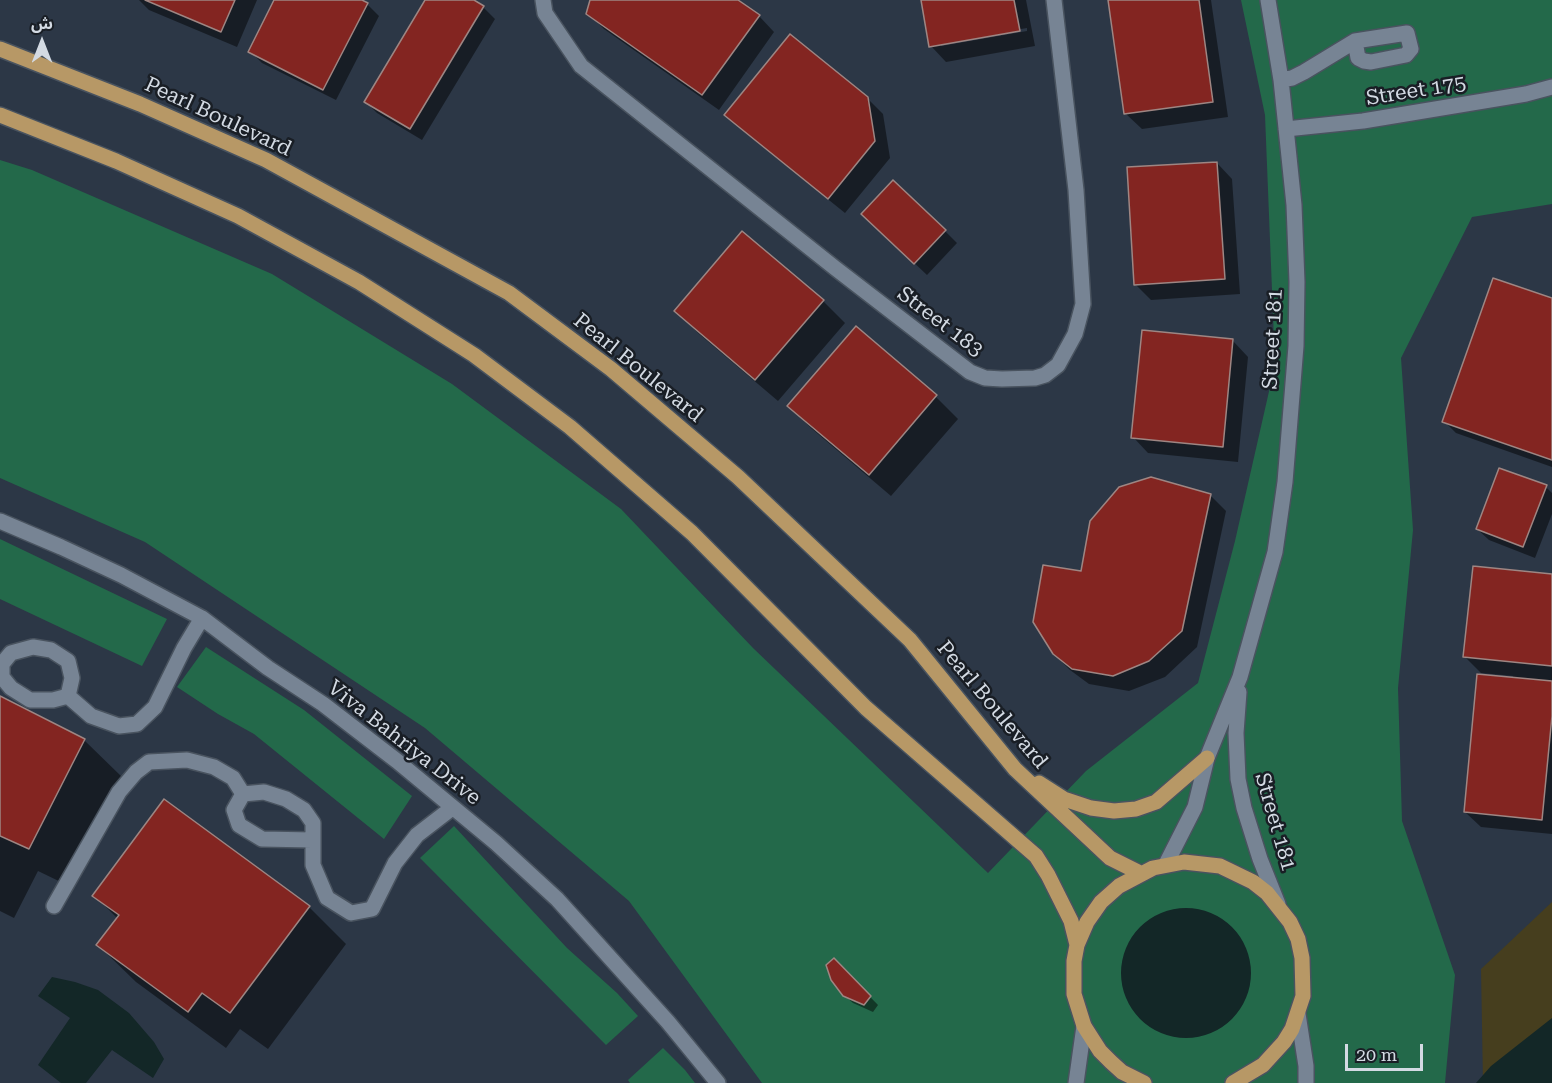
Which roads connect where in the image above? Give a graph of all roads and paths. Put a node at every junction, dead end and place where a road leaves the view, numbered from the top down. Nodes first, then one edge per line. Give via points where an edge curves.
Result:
1 (543, 0) edge
2 (1054, 0) edge
3 (1268, 0) edge
4 (1355, 41) dead end
5 (0, 49) edge
6 (1281, 80) junction
7 (1552, 87) edge
8 (0, 115) edge
9 (1286, 129) junction
10 (0, 521) edge
11 (202, 618) junction
12 (1, 663) edge
13 (1240, 677) junction
14 (68, 696) junction
15 (1207, 758) junction
16 (1015, 769) junction
17 (243, 794) junction
18 (453, 808) junction
19 (312, 840) junction
20 (1166, 864) junction
21 (1140, 873) junction
22 (54, 906) dead end
23 (1279, 906) junction
24 (1077, 945) junction
25 (1298, 1014) junction
26 (1084, 1026) junction
27 (718, 1083) edge
28 (1076, 1083) edge
29 (1144, 1083) edge
30 (1233, 1083) edge
31 (1306, 1083) edge

1 - 2 street, Street 183 via 545,13 581,66 970,372 1002,379 1035,378 1058,365 1075,334 1083,304 1076,190
3 - 6 street, Street 181
4 - 6 street via 1304,72
5 - 16 main road, Pearl Boulevard via 140,104 266,160 509,293 611,369 738,477 910,640
6 - 9 street, Street 181
7 - 9 street, Street 175 via 1363,121
8 - 24 main road via 238,216 359,282 474,355 570,427 693,533 866,708 1036,856 1064,905
9 - 13 street, Street 181 via 1297,295 1285,482 1275,552
10 - 11 street, Viva Bahriya Drive via 121,575
11 - 14 street via 155,707 137,724 119,726 91,716
11 - 18 street, Viva Bahriya Drive via 323,704
12 - 14 street via 2,677 30,700
12 - 14 street via 11,653 33,647 51,650 68,661 72,678
13 - 15 street, Street 181
13 - 23 street, Street 181 via 1238,779 1260,859
15 - 16 main road via 1156,802 1114,811 1064,799
15 - 20 street, Street 181 via 1195,807
16 - 21 main road, Pearl Boulevard via 1110,858
17 - 19 street via 264,792 304,810 313,823
17 - 19 street via 234,810 239,825 262,839
17 - 22 street via 233,778 214,767 187,760 149,762 119,792
18 - 19 street via 417,835 395,863 372,909 351,913 327,898 313,865
18 - 27 street, Viva Bahriya Drive via 558,899
20 - 21 main road
20 - 23 main road via 1193,862 1220,867 1253,882
21 - 24 main road via 1101,902
23 - 25 main road via 1294,930 1302,958 1303,996
24 - 26 main road via 1074,994
25 - 30 main road via 1274,1054 1251,1074
25 - 31 street
26 - 28 street
26 - 29 main road via 1111,1062

